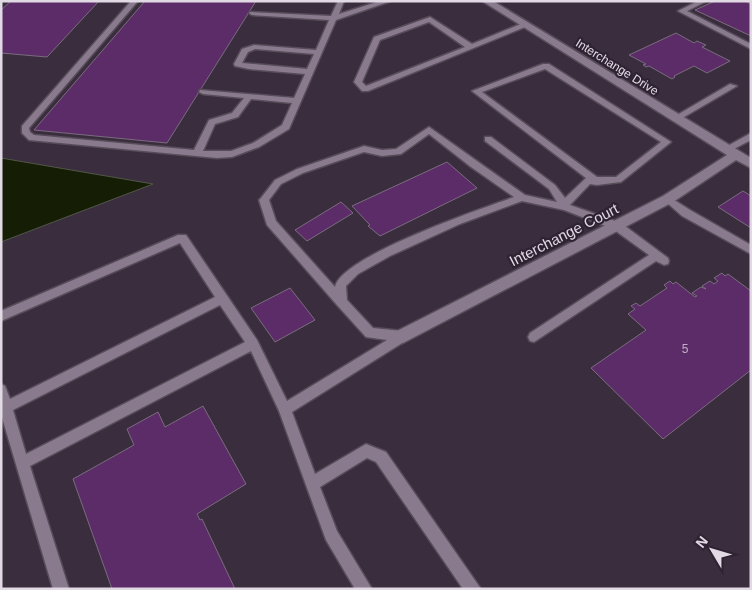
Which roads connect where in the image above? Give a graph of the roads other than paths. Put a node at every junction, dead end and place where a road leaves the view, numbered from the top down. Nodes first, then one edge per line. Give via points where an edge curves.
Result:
1 (135, 1) edge
2 (341, 1) edge
3 (388, 1) edge
4 (486, 1) edge
5 (704, 1) edge
6 (252, 13) dead end
7 (334, 18) junction
8 (526, 26) junction
9 (471, 47) junction
10 (751, 47) edge
11 (318, 52) junction
12 (309, 72) junction
13 (733, 86) dead end
14 (203, 92) dead end
15 (249, 96) junction
16 (297, 101) junction
17 (676, 118) junction
18 (751, 136) edge
19 (488, 139) dead end
20 (732, 152) junction
21 (197, 154) junction
22 (751, 164) edge
23 (597, 182) junction
24 (522, 198) junction
25 (668, 200) junction
26 (564, 206) junction
27 (617, 226) junction
28 (751, 250) edge
29 (222, 299) junction
30 (341, 302) junction
31 (1, 316) edge
32 (403, 336) junction
33 (534, 337) dead end
34 (253, 344) junction
35 (1, 390) edge
36 (6, 408) junction
37 (285, 410) junction
38 (22, 463) junction
39 (312, 484) junction
40 (61, 589) edge
41 (364, 589) edge
42 (473, 589) edge

1 - 21 lane via 25,128 26,133 32,138
2 - 7 lane
3 - 7 lane
4 - 8 street, Interchange Drive
5 - 10 lane via 681,12
6 - 7 lane
7 - 11 lane
8 - 9 lane
8 - 17 street, Interchange Drive
9 - 9 lane via 430,20 377,39 358,82 365,89
11 - 12 lane
11 - 12 lane via 254,47 245,51 238,64
12 - 16 lane
13 - 17 lane
14 - 15 lane
15 - 16 lane
15 - 21 lane via 236,115 212,122
16 - 21 lane via 286,127 268,139 232,154
17 - 20 street, Interchange Drive
18 - 20 lane
19 - 26 lane via 552,187
20 - 22 street, Interchange Drive
20 - 25 street, Interchange Court
23 - 23 lane via 618,180 667,142 546,66 476,91
23 - 26 lane via 588,181
24 - 26 lane
24 - 30 lane via 456,221 386,252 354,271 340,285
24 - 30 lane via 429,130 398,152 364,149 278,182 264,200 271,222
25 - 27 street, Interchange Court
25 - 28 lane
26 - 27 lane
27 - 32 street, Interchange Court
27 - 33 lane via 660,258
29 - 31 lane via 182,238
29 - 34 lane
29 - 36 lane
30 - 32 lane via 370,333
32 - 37 lane
34 - 37 lane
34 - 38 lane
35 - 36 lane
36 - 38 lane
37 - 39 lane
38 - 40 lane
39 - 41 lane via 331,535
39 - 42 lane via 366,451 382,457

